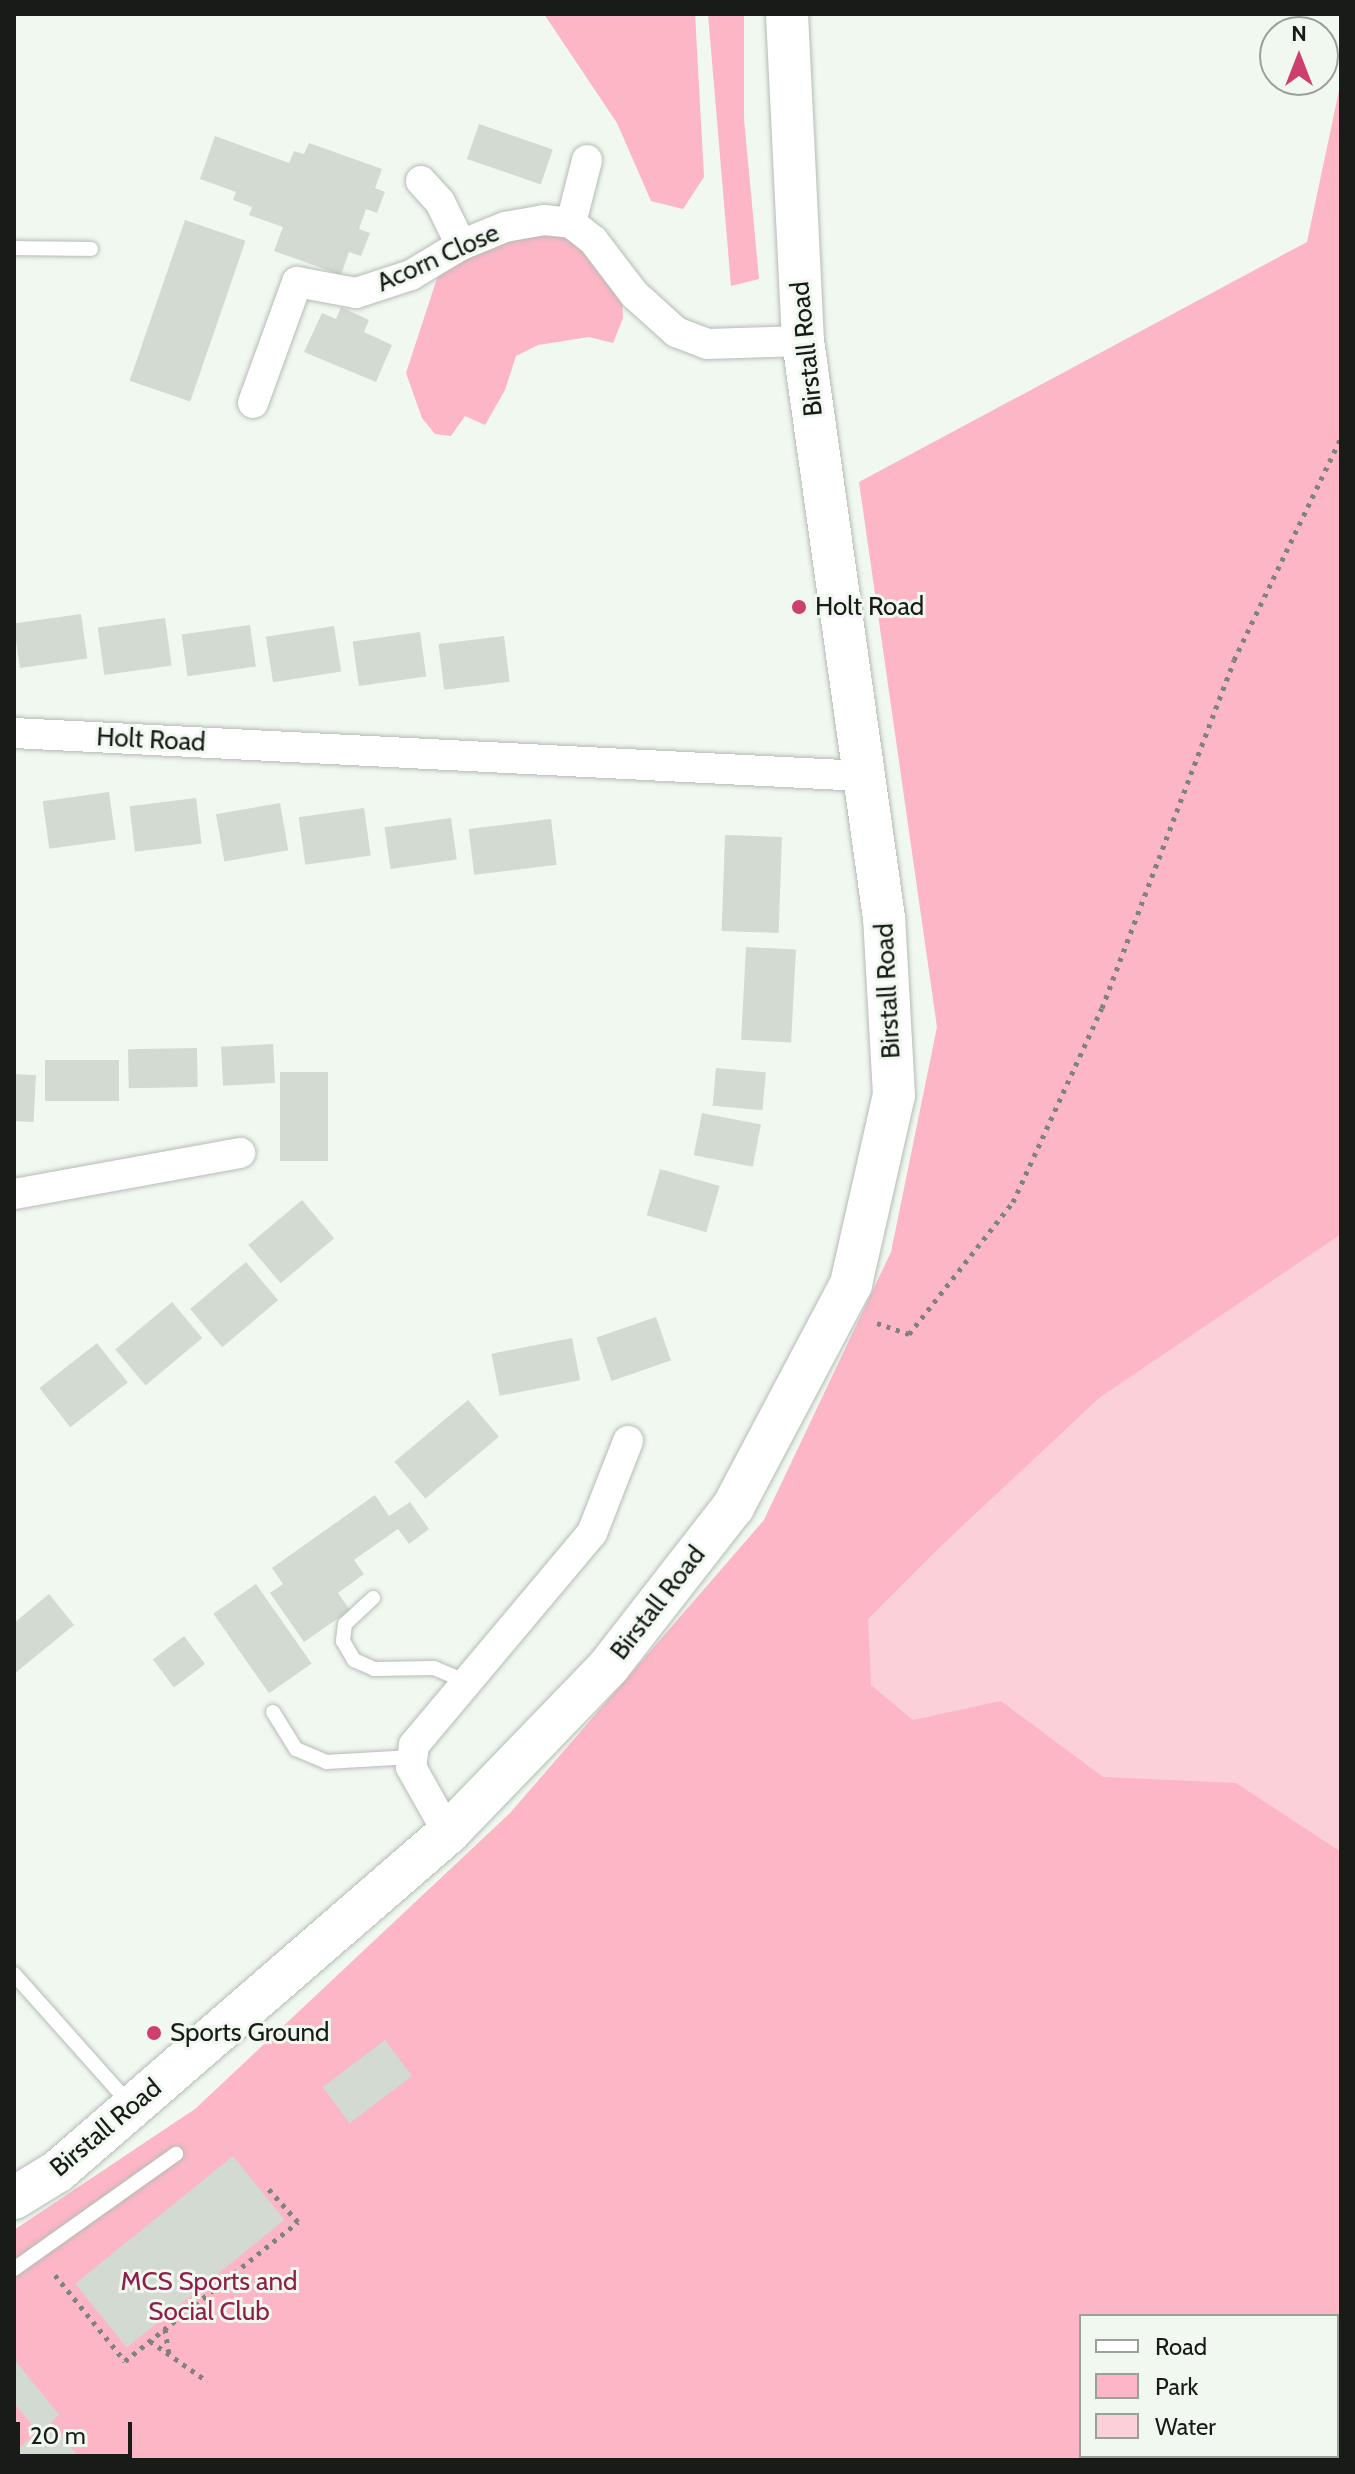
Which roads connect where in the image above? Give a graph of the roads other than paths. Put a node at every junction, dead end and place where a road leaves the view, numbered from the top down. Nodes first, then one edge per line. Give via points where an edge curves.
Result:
1 (787, 14) edge
2 (587, 160) dead end
3 (421, 181) dead end
4 (571, 223) junction
5 (461, 245) junction
6 (14, 248) edge
7 (91, 249) dead end
8 (803, 341) junction
9 (253, 403) dead end
10 (14, 733) edge
11 (863, 776) junction
12 (240, 1153) dead end
13 (14, 1194) edge
14 (628, 1441) dead end
15 (373, 1598) dead end
16 (467, 1682) junction
17 (273, 1712) dead end
18 (412, 1757) junction
19 (448, 1833) junction
20 (14, 1974) edge
21 (133, 2107) junction
22 (176, 2154) dead end
23 (14, 2198) edge
24 (14, 2269) edge

1 - 8 street, Birstall Road
2 - 4 street
3 - 5 street via 440,202
4 - 5 street, Acorn Close via 544,220 505,227
4 - 8 street via 593,240 634,294 676,332 707,344
5 - 9 street, Acorn Close via 411,275 356,293 297,282
6 - 7 lane
8 - 11 street, Birstall Road
10 - 11 street, Holt Road
11 - 19 street, Birstall Road via 884,918 894,1095 851,1284 733,1507 609,1666
12 - 13 street
14 - 16 street via 592,1533
15 - 16 lane via 345,1624 343,1641 354,1660 374,1669 434,1668
16 - 18 street via 414,1745
17 - 18 lane via 296,1749 326,1762
18 - 19 street via 411,1767
19 - 21 street, Birstall Road
20 - 21 lane
21 - 23 street, Birstall Road via 58,2171
22 - 24 lane

